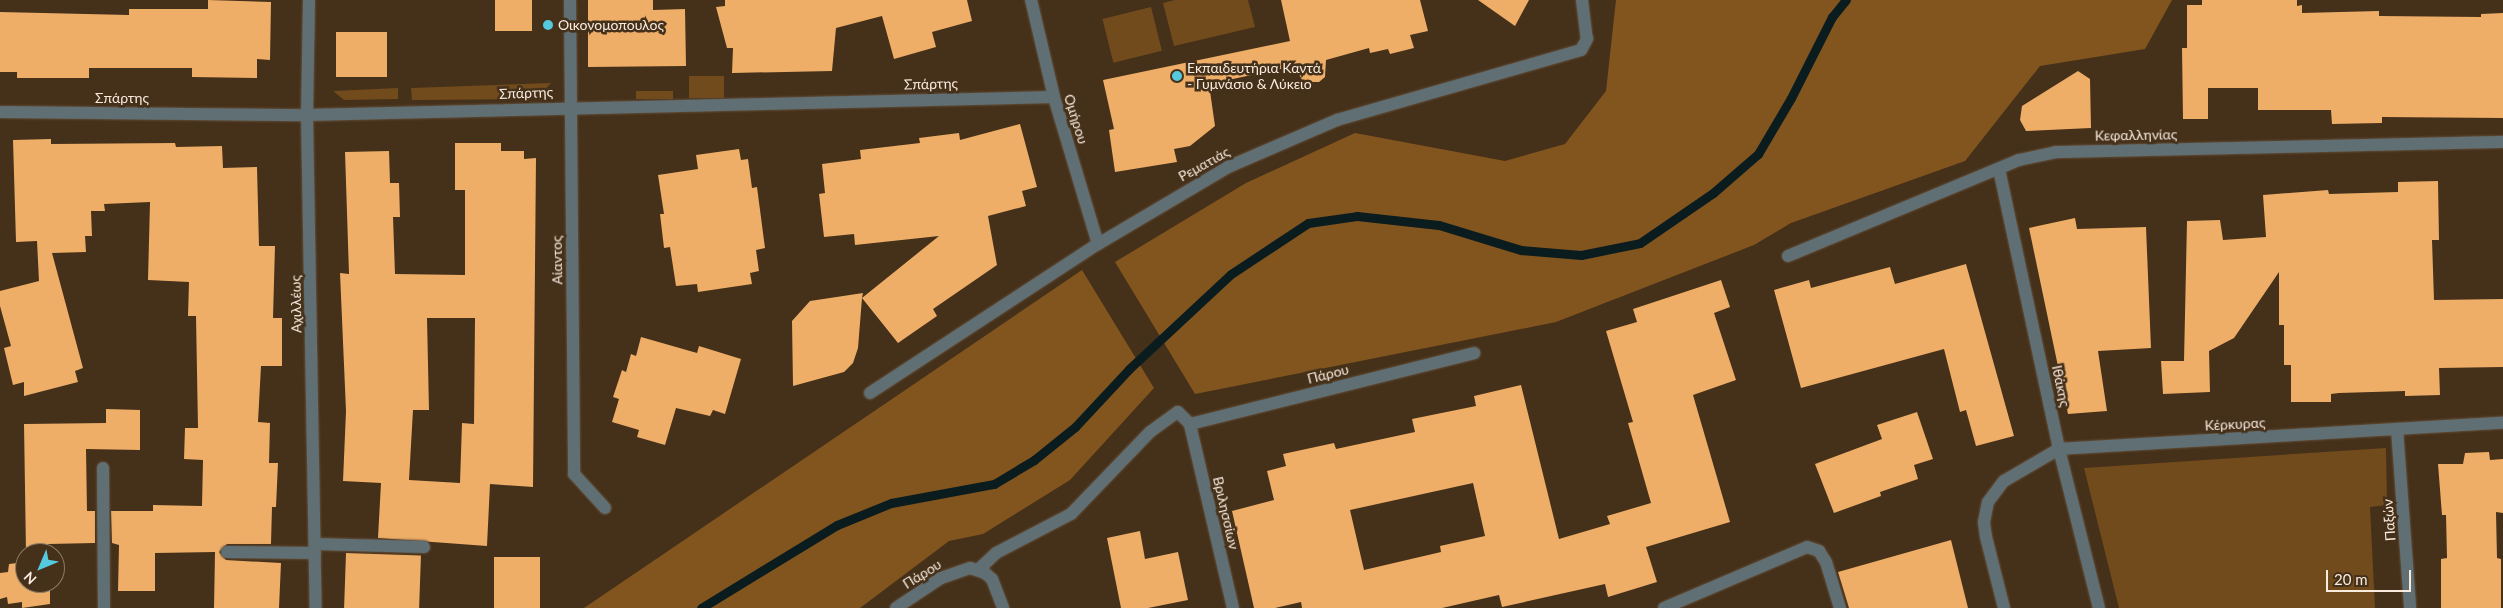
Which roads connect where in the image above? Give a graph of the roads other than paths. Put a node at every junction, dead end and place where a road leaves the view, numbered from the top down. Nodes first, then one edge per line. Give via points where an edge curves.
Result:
1 (309, 0) edge
2 (570, 0) edge
3 (1031, 0) edge
4 (1582, 0) edge
5 (1054, 96) junction
6 (570, 107) junction
7 (0, 112) edge
8 (307, 115) junction
9 (2503, 142) edge
10 (1999, 169) junction
11 (1098, 244) junction
12 (1788, 256) dead end
13 (1474, 353) dead end
14 (870, 394) dead end
15 (2503, 422) edge
16 (1190, 424) junction
17 (2397, 429) junction
18 (2059, 450) junction
19 (102, 468) dead end
20 (605, 508) dead end
21 (424, 547) dead end
22 (315, 549) junction
23 (228, 552) dead end
24 (978, 570) junction
25 (104, 608) edge
26 (316, 608) edge
27 (896, 608) edge
28 (1003, 608) edge
29 (1232, 608) edge
30 (1664, 608) edge
31 (1840, 608) edge
32 (2004, 608) edge
33 (2099, 608) edge
34 (2410, 608) edge

1 - 8 street, Αχιλλέως
2 - 6 street, Αίαντος
3 - 5 street, Ομήρου
4 - 11 street, Ρεματιάς via 1587,39 1581,50 1457,83 1328,124 1228,166
5 - 6 street, Σπάρτης
5 - 11 street, Ομήρου
6 - 8 street, Σπάρτης
6 - 20 street, Αίαντος via 574,474
7 - 8 street, Σπάρτης
8 - 22 street, Αχιλλέως
9 - 10 street, Κεφαλληνίας via 2056,152 2019,160
10 - 12 street, Κεφαλληνίας
10 - 18 street, Ιθάκης
11 - 14 street, Ρεματιάς
13 - 16 street, Πάρου
15 - 17 street, Κέρκυρας
16 - 24 street via 1178,412 1150,432 1071,514 996,553
16 - 29 street, Βριλησσίων
17 - 18 street, Κέρκυρας
17 - 34 street, Παξών
18 - 32 street, Κέρκυρας via 2004,481 1988,502 1984,522 1986,537
18 - 33 street, Ιθάκης
19 - 25 street
21 - 22 street
22 - 23 street
22 - 26 street, Αχιλλέως
24 - 27 street, Πάρου via 951,573
24 - 28 street via 992,579
30 - 31 street via 1799,548 1813,548 1826,562

